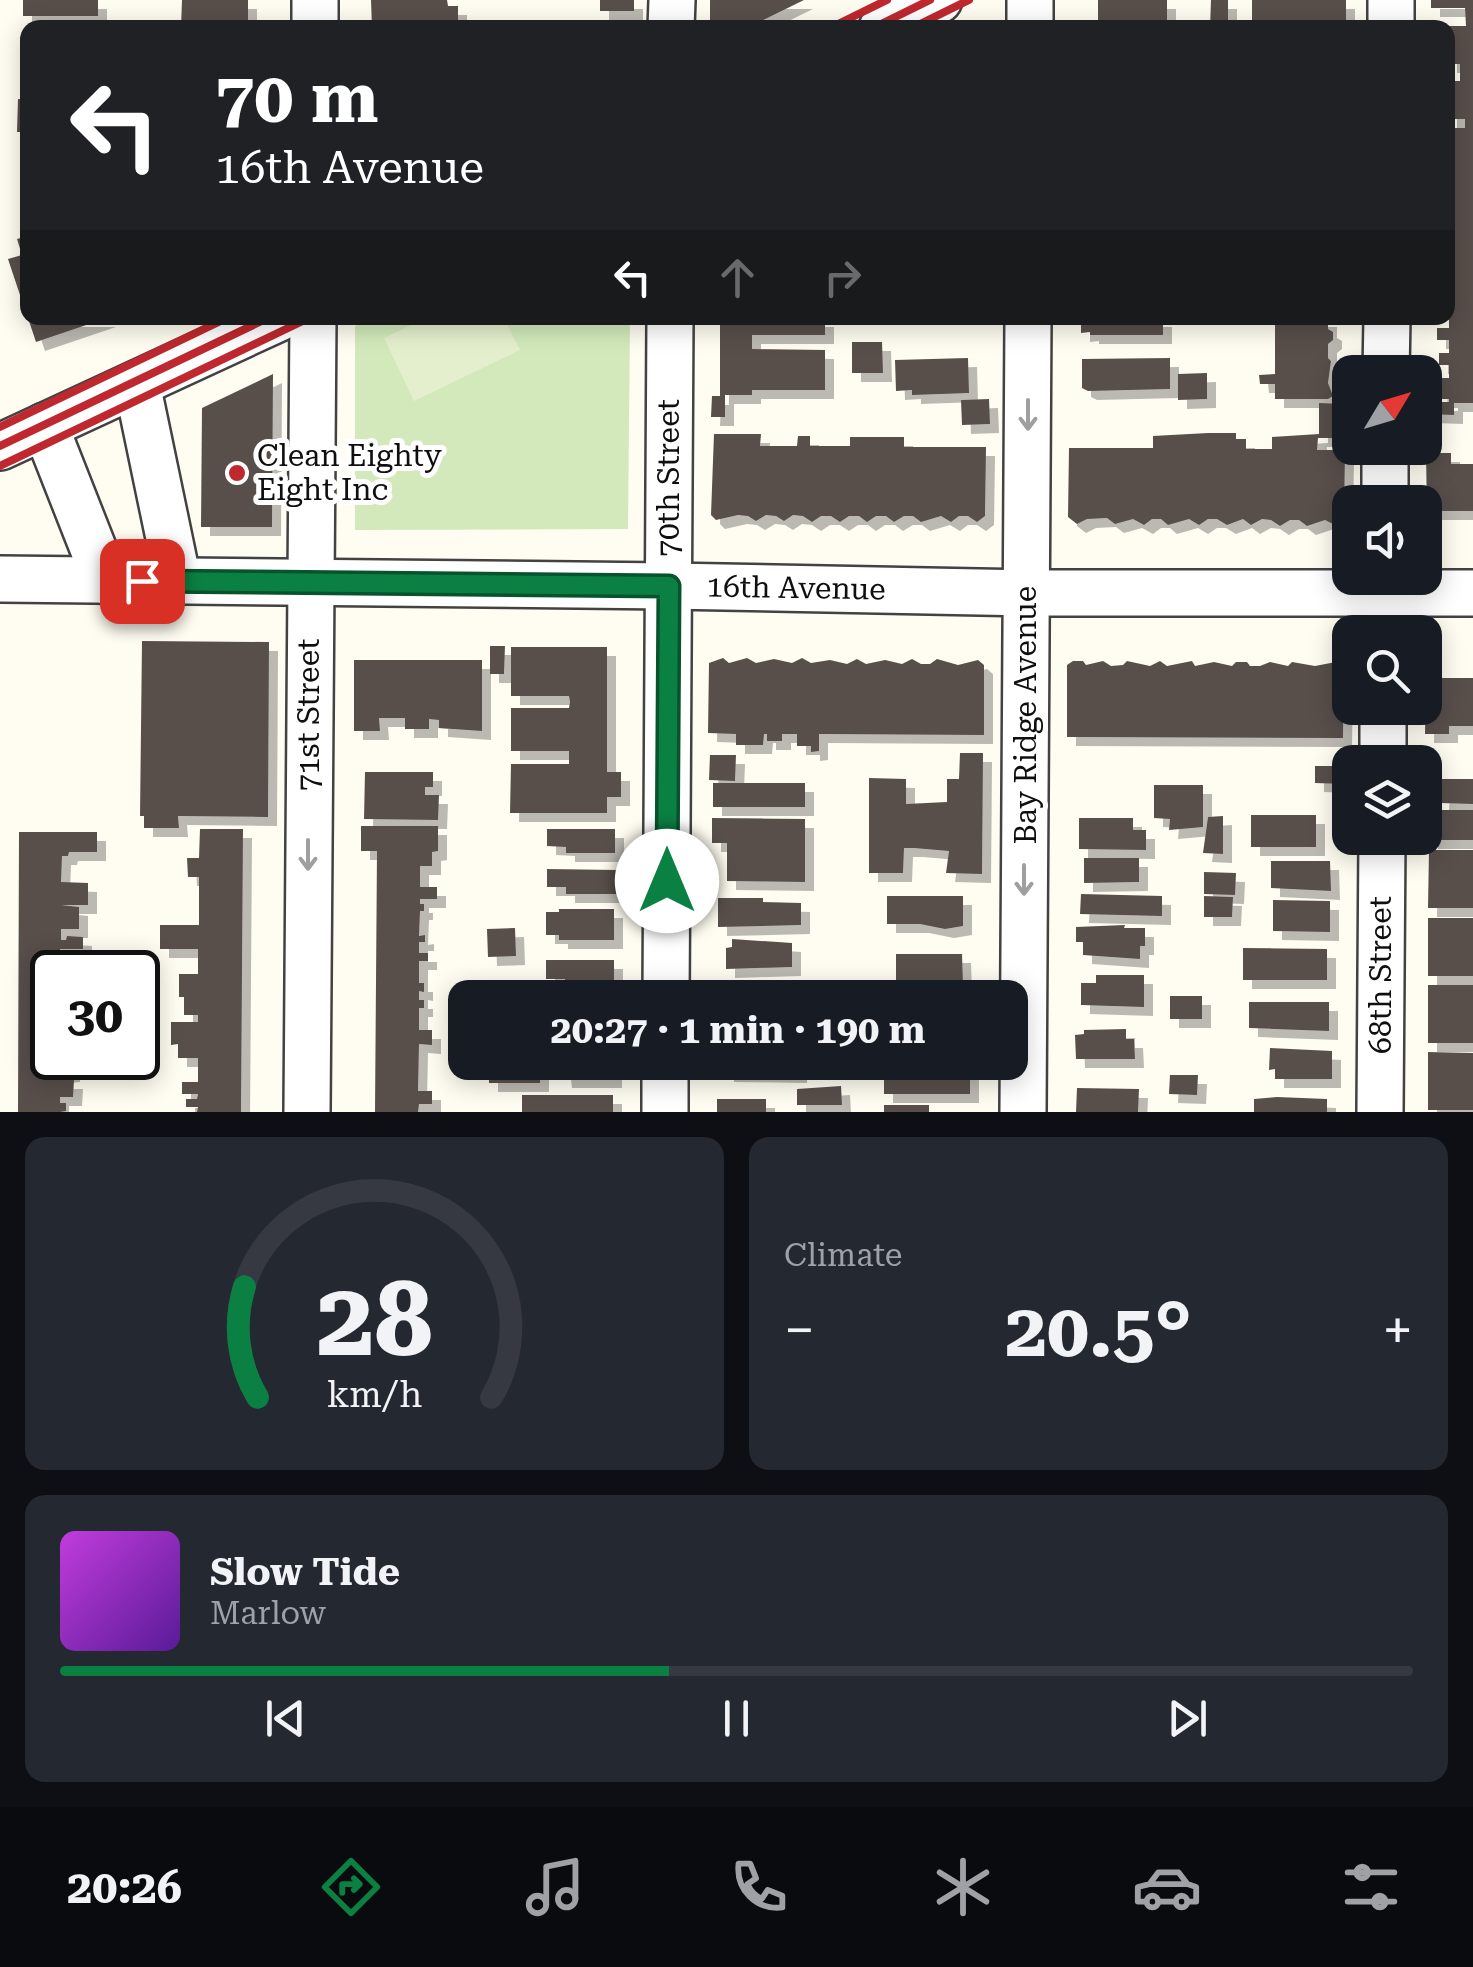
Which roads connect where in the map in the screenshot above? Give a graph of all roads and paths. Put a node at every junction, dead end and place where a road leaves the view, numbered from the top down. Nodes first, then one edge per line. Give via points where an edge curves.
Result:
1 (939, 0) edge
2 (898, 20) edge
3 (264, 325) edge
4 (312, 325) edge
5 (670, 325) edge
6 (1028, 325) edge
7 (1387, 325) edge
8 (1386, 355) edge
9 (137, 384) junction
10 (45, 426) junction
11 (0, 447) edge
12 (0, 579) edge
13 (106, 581) junction
14 (178, 582) junction
15 (310, 583) junction
16 (669, 586) junction
17 (1027, 593) junction
18 (1473, 593) edge
19 (1384, 601) edge
20 (1382, 855) edge
21 (666, 980) edge
22 (666, 1080) edge
23 (306, 1112) edge
24 (665, 1112) edge
25 (1023, 1112) edge
26 (1380, 1112) edge

1 - 2 street
3 - 9 street
4 - 15 street, 71st Street
5 - 16 street, 70th Street
6 -> 17 street, Bay Ridge Avenue
7 - 8 street
9 - 10 street
9 - 14 street
10 - 11 street
10 - 13 street
12 - 13 street, 16th Avenue
13 - 14 street, 16th Avenue
14 - 15 street, 16th Avenue
15 - 16 street, 16th Avenue
15 -> 23 street, 71st Street
16 - 17 street, 16th Avenue
16 - 21 street, 70th Street
17 - 19 street, 16th Avenue
17 -> 25 street, Bay Ridge Avenue
18 - 19 street, 16th Avenue
20 - 26 street, 68th Street
22 - 24 street

